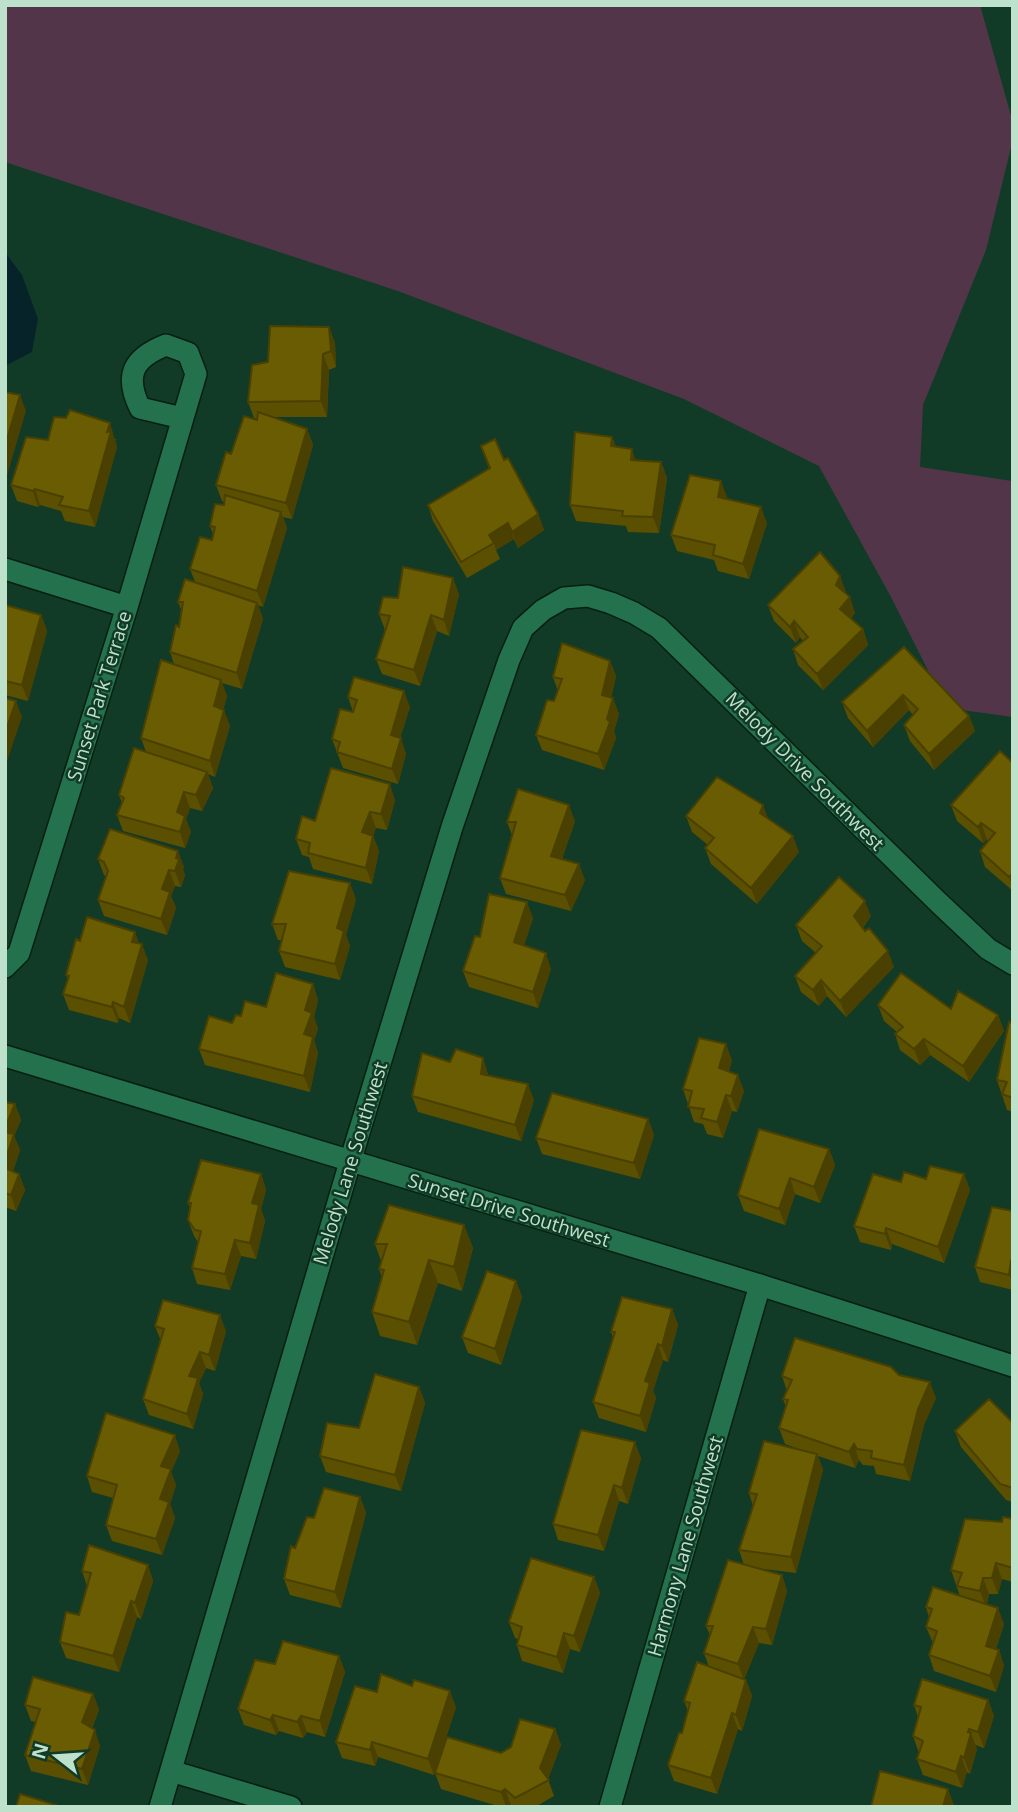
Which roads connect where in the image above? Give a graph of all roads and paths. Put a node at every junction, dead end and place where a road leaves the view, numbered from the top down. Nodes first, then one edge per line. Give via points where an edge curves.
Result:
1 (182, 418) dead end
2 (5, 569) edge
3 (585, 596) joint
4 (127, 607) junction
5 (1013, 964) edge
6 (5, 967) edge
7 (5, 1056) edge
8 (350, 1162) junction
9 (760, 1286) junction
10 (1013, 1366) edge
11 (171, 1771) junction
12 (160, 1807) edge
13 (291, 1807) edge
14 (610, 1807) edge

1 - 4 street, Sunset Park Terrace
2 - 4 street
3 - 5 street, Melody Drive Southwest via 611,603 659,628 939,903 988,949
3 - 8 street, Melody Lane Southwest via 564,598 543,610 523,628 509,660 452,827
4 - 6 street, Sunset Park Terrace via 19,953
7 - 8 street, Sunset Drive Southwest
8 - 9 street, Sunset Drive Southwest
8 - 11 street, Melody Lane Southwest
9 - 10 street, Sunset Drive Southwest
9 - 14 street, Harmony Lane Southwest
11 - 12 street, Melody Lane Southwest
11 - 13 street

